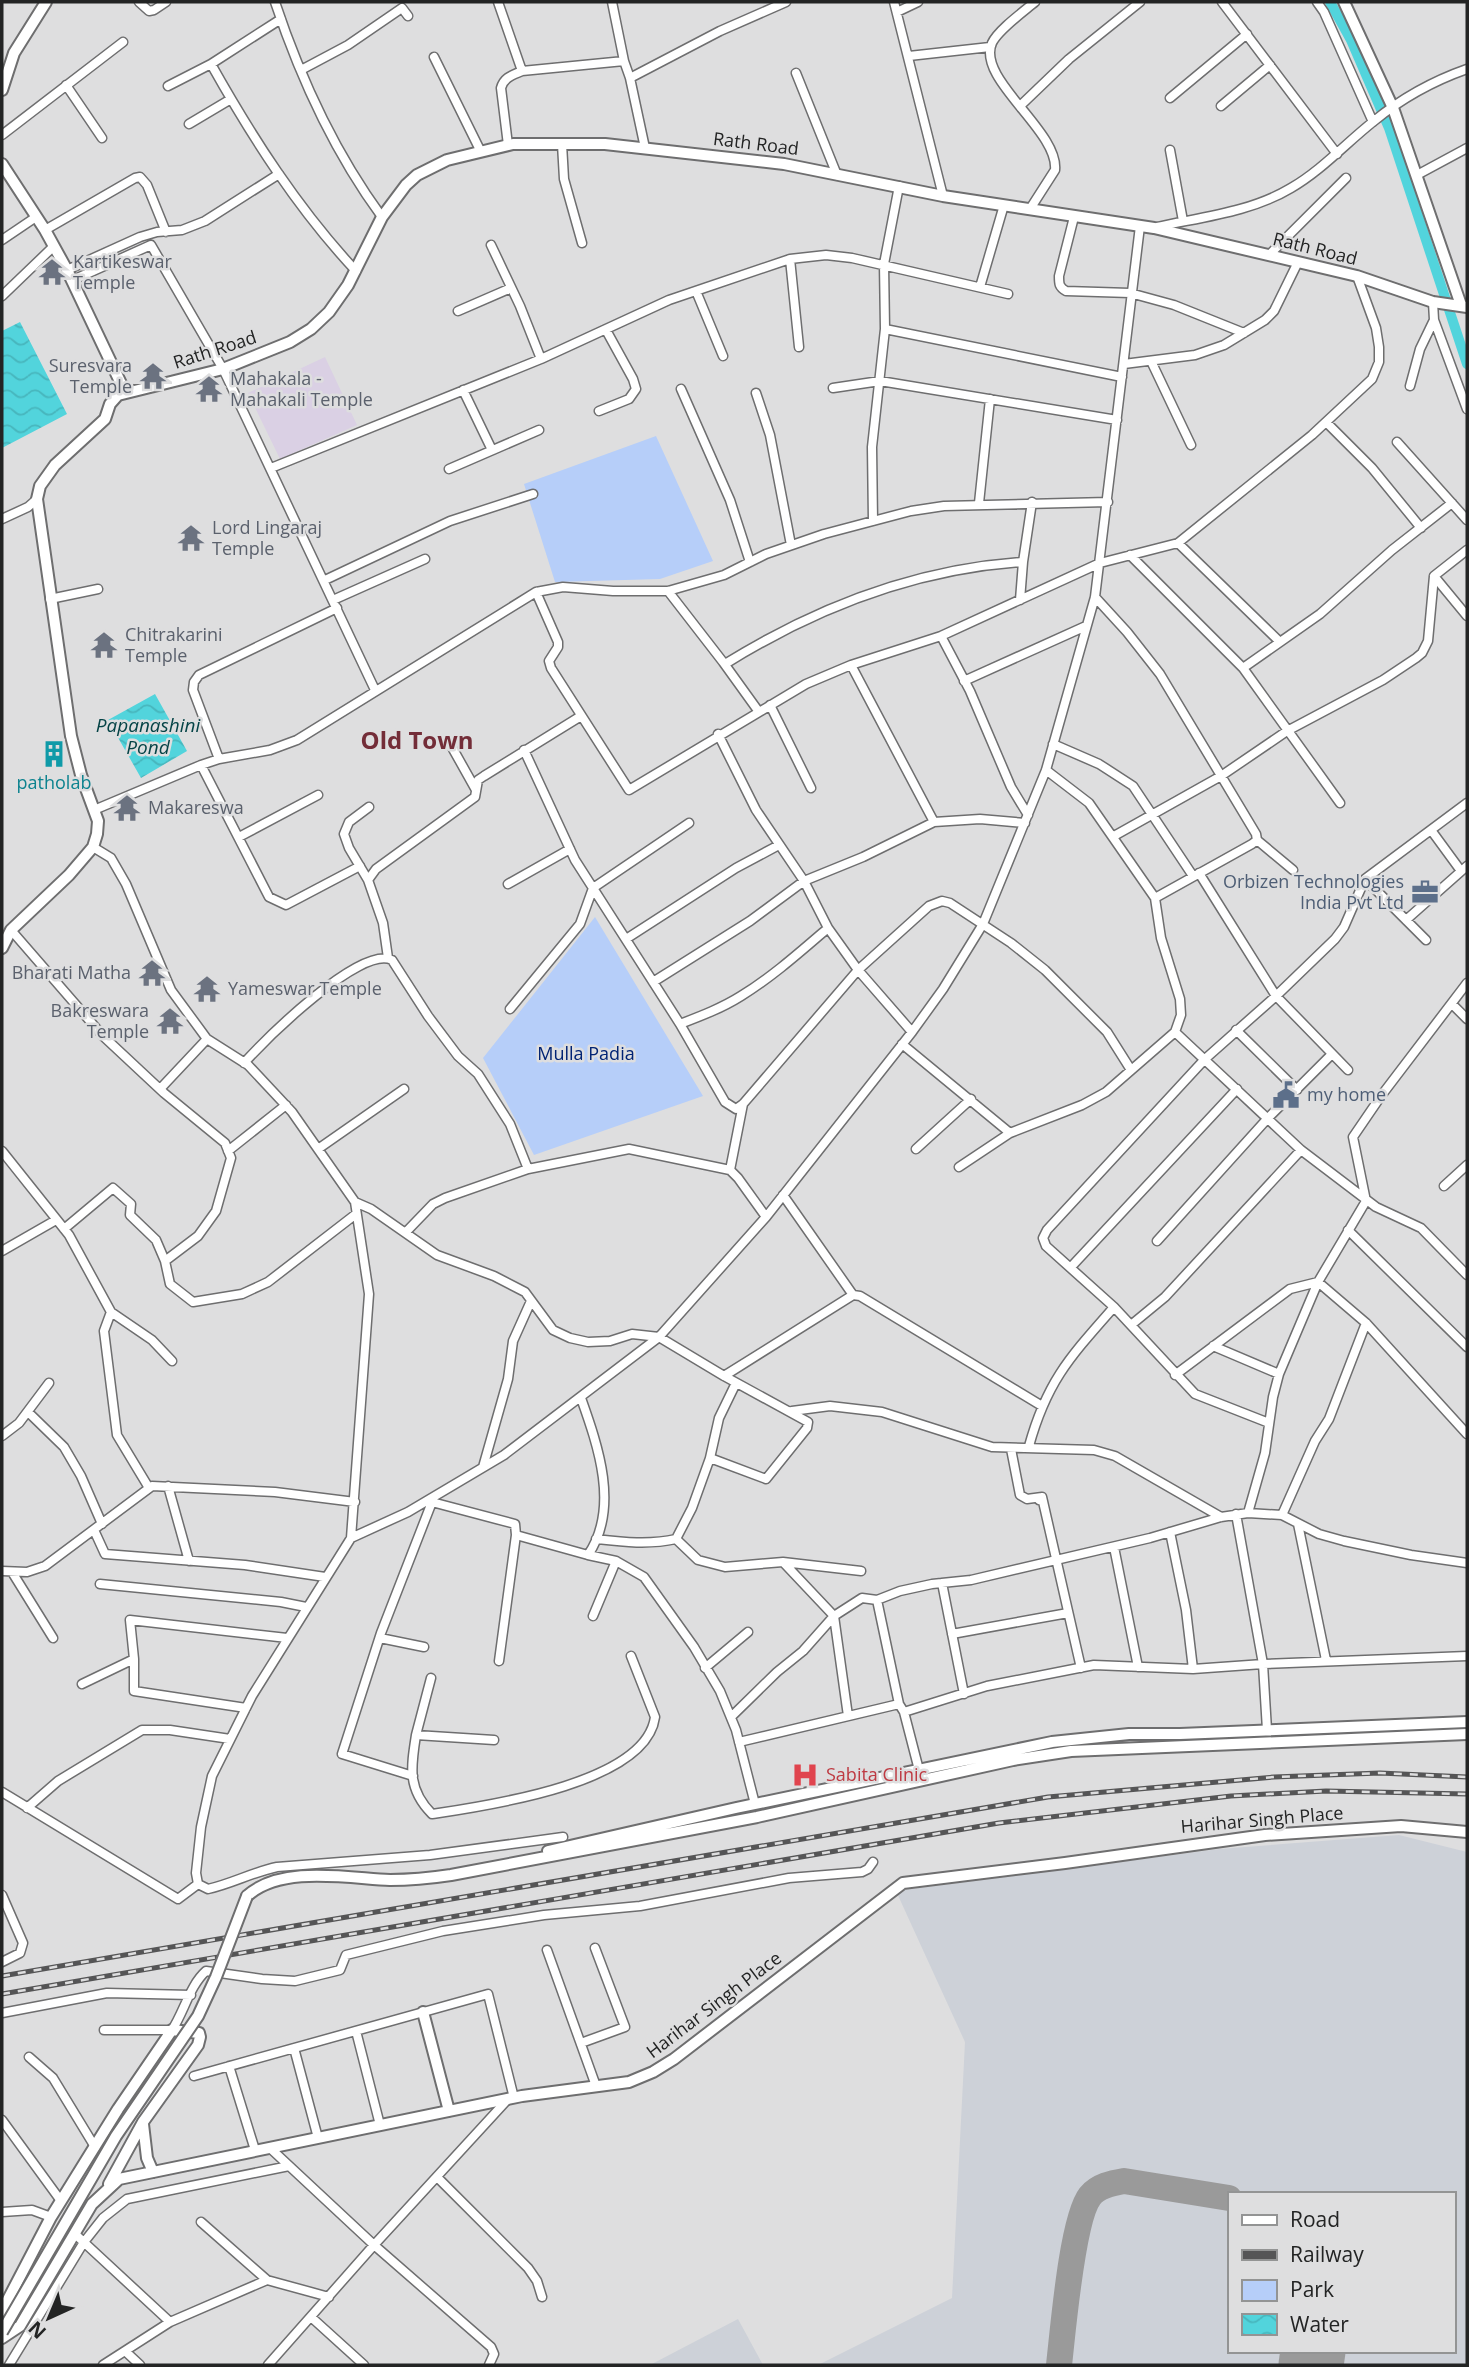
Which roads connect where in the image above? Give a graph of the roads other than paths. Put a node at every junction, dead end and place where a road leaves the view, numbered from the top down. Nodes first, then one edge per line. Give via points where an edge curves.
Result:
1 (46, 2) edge
2 (139, 2) edge
3 (166, 2) edge
4 (275, 2) edge
5 (498, 2) edge
6 (612, 2) edge
7 (786, 2) edge
8 (894, 2) edge
9 (918, 2) edge
10 (1035, 2) edge
11 (1140, 2) edge
12 (1222, 2) edge
13 (1317, 2) edge
14 (1344, 2) edge
15 (897, 12) junction
16 (408, 16) dead end
17 (281, 19) junction
18 (1247, 34) junction
19 (123, 42) dead end
20 (990, 47) junction
21 (909, 56) junction
22 (434, 57) dead end
23 (624, 61) junction
24 (211, 64) junction
25 (1270, 65) junction
26 (1467, 69) edge
27 (301, 70) junction
28 (522, 71) junction
29 (796, 73) dead end
30 (630, 78) junction
31 (66, 85) junction
32 (168, 86) dead end
33 (2, 90) edge
34 (1170, 98) dead end
35 (231, 99) junction
36 (1020, 106) junction
37 (1221, 106) dead end
38 (1391, 109) junction
39 (1375, 120) junction
40 (189, 124) dead end
41 (2, 135) edge
42 (102, 138) dead end
43 (562, 144) junction
44 (508, 145) junction
45 (645, 148) junction
46 (1467, 148) edge
47 (480, 150) junction
48 (1170, 150) dead end
49 (1337, 154) junction
50 (2, 164) edge
51 (279, 174) junction
52 (837, 174) junction
53 (1416, 174) junction
54 (1346, 178) dead end
55 (6, 181) edge
56 (899, 186) junction
57 (943, 196) junction
58 (1004, 205) junction
59 (1030, 209) junction
60 (36, 217) junction
61 (382, 217) junction
62 (1074, 217) junction
63 (1183, 221) junction
64 (1140, 226) junction
65 (1154, 228) junction
66 (45, 230) junction
67 (166, 232) junction
68 (2, 240) edge
69 (582, 243) dead end
70 (54, 246) junction
71 (491, 246) dead end
72 (1269, 256) junction
73 (790, 259) junction
74 (1298, 262) junction
75 (884, 264) junction
76 (356, 271) junction
77 (70, 275) junction
78 (1357, 276) junction
79 (980, 287) junction
80 (512, 288) junction
81 (696, 291) junction
82 (1130, 293) junction
83 (1007, 294) dead end
84 (2, 296) edge
85 (1436, 302) junction
86 (1461, 305) edge
87 (458, 311) dead end
88 (1434, 320) junction
89 (606, 330) junction
90 (885, 330) junction
91 (1244, 333) junction
92 (799, 347) dead end
93 (723, 356) dead end
94 (541, 359) junction
95 (1151, 361) junction
96 (1124, 364) junction
97 (223, 369) junction
98 (1122, 377) junction
99 (880, 382) junction
100 (1410, 386) dead end
101 (833, 388) dead end
102 (681, 389) dead end
103 (463, 390) junction
104 (125, 392) junction
105 (756, 393) dead end
106 (990, 399) junction
107 (1467, 409) edge
108 (599, 411) dead end
109 (1117, 420) junction
110 (1326, 422) junction
111 (539, 430) dead end
112 (1397, 442) dead end
113 (1191, 445) dead end
114 (492, 450) junction
115 (271, 468) junction
116 (449, 469) dead end
117 (533, 494) dead end
118 (37, 499) junction
119 (1032, 502) junction
120 (1108, 502) junction
121 (979, 503) junction
122 (1452, 503) junction
123 (2, 519) edge
124 (1467, 520) edge
125 (873, 521) junction
126 (1421, 528) junction
127 (1178, 543) junction
128 (791, 545) junction
129 (1467, 550) edge
130 (1130, 555) junction
131 (425, 559) dead end
132 (750, 562) junction
133 (1023, 562) junction
134 (1100, 562) junction
135 (1434, 576) junction
136 (325, 580) junction
137 (97, 589) dead end
138 (668, 591) junction
139 (536, 592) junction
140 (1095, 597) junction
141 (50, 599) junction
142 (1020, 600) junction
143 (335, 604) junction
144 (1467, 616) edge
145 (1086, 626) junction
146 (941, 636) junction
147 (1280, 642) junction
148 (725, 664) junction
149 (851, 665) junction
150 (1243, 668) junction
151 (964, 681) junction
152 (375, 690) junction
153 (770, 705) junction
154 (759, 712) junction
155 (581, 716) junction
156 (1287, 731) junction
157 (718, 734) junction
158 (1053, 744) junction
159 (453, 750) dead end
160 (524, 750) junction
161 (219, 759) junction
162 (201, 765) junction
163 (1046, 770) junction
164 (1221, 776) junction
165 (811, 788) dead end
166 (477, 792) junction
167 (318, 795) dead end
168 (1340, 803) dead end
169 (1467, 803) edge
170 (369, 807) dead end
171 (94, 810) junction
172 (1153, 816) junction
173 (1026, 819) junction
174 (934, 822) junction
175 (689, 823) dead end
176 (1431, 830) junction
177 (1114, 836) junction
178 (239, 837) junction
179 (1257, 840) junction
180 (779, 845) junction
181 (93, 847) junction
182 (570, 849) junction
183 (360, 866) junction
184 (1464, 869) edge
185 (1293, 870) dead end
186 (1196, 875) junction
187 (1366, 879) junction
188 (368, 880) junction
189 (804, 881) junction
190 (508, 884) dead end
191 (593, 888) junction
192 (1155, 898) junction
193 (1406, 920) junction
194 (983, 924) junction
195 (828, 928) junction
196 (11, 930) junction
197 (626, 939) junction
198 (1426, 940) dead end
199 (2, 948) edge
200 (388, 958) junction
201 (858, 970) junction
202 (653, 982) junction
203 (1467, 983) edge
204 (1276, 996) junction
205 (1452, 1004) junction
206 (510, 1009) dead end
207 (1467, 1020) edge
208 (680, 1024) junction
209 (1236, 1030) junction
210 (912, 1032) junction
211 (1175, 1032) junction
212 (207, 1039) junction
213 (902, 1044) junction
214 (1332, 1054) junction
215 (1205, 1059) junction
216 (244, 1063) junction
217 (1131, 1070) junction
218 (1348, 1070) dead end
219 (160, 1089) junction
220 (404, 1089) dead end
221 (1237, 1089) junction
222 (1297, 1090) junction
223 (971, 1099) junction
224 (743, 1104) junction
225 (286, 1105) junction
226 (1268, 1118) junction
227 (1010, 1133) junction
228 (318, 1149) junction
229 (916, 1149) dead end
230 (1301, 1150) junction
231 (228, 1151) junction
232 (2, 1152) edge
233 (1467, 1165) edge
234 (959, 1167) dead end
235 (528, 1169) junction
236 (730, 1170) junction
237 (1444, 1186) dead end
238 (783, 1195) junction
239 (1366, 1201) junction
240 (355, 1202) junction
241 (356, 1214) junction
242 (766, 1217) junction
243 (56, 1220) junction
244 (64, 1229) junction
245 (1348, 1230) junction
246 (406, 1232) junction
247 (1157, 1241) dead end
248 (2, 1251) edge
249 (165, 1261) junction
250 (1071, 1267) junction
251 (1467, 1275) edge
252 (1318, 1282) junction
253 (853, 1295) junction
254 (531, 1301) junction
255 (1114, 1307) junction
256 (111, 1312) junction
257 (1366, 1323) junction
258 (1131, 1325) junction
259 (659, 1337) junction
260 (1213, 1346) junction
261 (1467, 1347) edge
262 (173, 1361) dead end
263 (1175, 1374) junction
264 (1279, 1374) junction
265 (724, 1376) junction
266 (49, 1383) dead end
267 (736, 1383) junction
268 (581, 1398) junction
269 (1042, 1406) junction
270 (28, 1412) junction
271 (792, 1412) junction
272 (1269, 1423) junction
273 (1467, 1434) edge
274 (2, 1436) edge
275 (1029, 1446) junction
276 (1011, 1449) junction
277 (710, 1458) junction
278 (483, 1467) junction
279 (169, 1486) junction
280 (149, 1488) junction
281 (429, 1501) junction
282 (355, 1502) junction
283 (1248, 1513) junction
284 (1237, 1514) junction
285 (1282, 1515) junction
286 (1221, 1517) junction
287 (102, 1524) junction
288 (1298, 1524) junction
289 (94, 1530) junction
290 (1170, 1532) junction
291 (516, 1535) junction
292 (351, 1538) junction
293 (596, 1539) junction
294 (676, 1539) junction
295 (1114, 1547) junction
296 (588, 1555) junction
297 (1055, 1560) junction
298 (189, 1561) junction
299 (616, 1561) junction
300 (783, 1562) junction
301 (1467, 1563) edge
302 (861, 1571) dead end
303 (2, 1572) edge
304 (12, 1572) junction
305 (325, 1577) junction
306 (942, 1583) junction
307 (100, 1584) dead end
308 (877, 1600) junction
309 (306, 1607) junction
310 (1068, 1613) junction
311 (593, 1616) dead end
312 (834, 1616) junction
313 (748, 1632) dead end
314 (952, 1634) junction
315 (287, 1638) junction
316 (380, 1638) junction
317 (53, 1639) dead end
318 (425, 1647) dead end
319 (631, 1656) dead end
320 (1467, 1656) edge
321 (134, 1659) junction
322 (1326, 1660) junction
323 (499, 1661) dead end
324 (1264, 1664) junction
325 (1138, 1667) junction
326 (705, 1668) junction
327 (1081, 1668) junction
328 (1193, 1670) junction
329 (431, 1678) dead end
330 (82, 1684) dead end
331 (964, 1693) junction
332 (246, 1708) junction
333 (902, 1708) junction
334 (848, 1716) junction
335 (731, 1717) junction
336 (1467, 1722) edge
337 (1268, 1730) junction
338 (1467, 1734) edge
339 (416, 1735) junction
340 (230, 1739) junction
341 (494, 1740) dead end
342 (739, 1742) junction
343 (919, 1770) junction
344 (413, 1776) junction
345 (2, 1794) edge
346 (755, 1804) junction
347 (27, 1808) junction
348 (1467, 1832) edge
349 (563, 1837) dead end
350 (873, 1862) dead end
351 (451, 1875) junction
352 (198, 1884) junction
353 (2, 1895) edge
354 (595, 1948) dead end
355 (547, 1950) dead end
356 (2, 1962) edge
357 (191, 1995) junction
358 (423, 2012) junction
359 (2, 2014) edge
360 (104, 2030) dead end
361 (172, 2030) junction
362 (356, 2031) junction
363 (580, 2043) junction
364 (294, 2048) junction
365 (29, 2057) dead end
366 (229, 2066) junction
367 (194, 2076) dead end
368 (596, 2086) junction
369 (512, 2098) junction
370 (449, 2111) junction
371 (2, 2120) edge
372 (143, 2122) junction
373 (380, 2126) junction
374 (318, 2138) junction
375 (95, 2147) junction
376 (270, 2148) junction
377 (255, 2150) junction
378 (289, 2166) junction
379 (153, 2172) junction
380 (437, 2177) junction
381 (106, 2190) junction
382 (61, 2201) junction
383 (2, 2211) edge
384 (51, 2217) junction
385 (201, 2222) dead end
386 (75, 2234) junction
387 (84, 2242) junction
388 (374, 2245) junction
389 (267, 2280) junction
390 (329, 2297) junction
391 (542, 2297) dead end
392 (3, 2304) edge
393 (311, 2318) junction
394 (170, 2322) junction
395 (2, 2335) edge
396 (125, 2351) junction
397 (9, 2365) edge
398 (103, 2365) edge
399 (140, 2365) edge
400 (268, 2365) edge
401 (364, 2365) edge
402 (489, 2365) edge

1 - 33 street via 14,53
2 - 3 street via 149,11
4 - 17 street
5 - 28 street
6 - 23 street
7 - 30 street
8 - 15 street
9 - 15 street
10 - 20 street
11 - 36 street
12 - 18 street
13 - 39 street
14 - 38 street
15 - 21 street
16 - 27 street via 402,8
17 - 24 street
17 - 27 street
18 - 25 street
18 - 34 street
19 - 31 street
20 - 21 street
20 - 36 street via 997,75
21 - 57 street
22 - 47 street
23 - 28 street
23 - 30 street
24 - 32 street
24 - 35 street
25 - 37 street
25 - 49 street
26 - 38 street via 1418,90
27 - 61 street via 359,186
28 - 44 street via 509,77 501,88
29 - 52 street
30 - 45 street
31 - 41 street
31 - 42 street
35 - 40 street
35 - 51 street
36 - 59 street via 1055,164
38 - 39 street
38 - 53 street
39 - 49 street
43 - 44 street, Rath Road
43 - 45 street, Rath Road
43 - 69 street via 564,179
44 - 47 street, Rath Road
45 - 52 street, Rath Road
46 - 53 street
47 - 61 street, Rath Road via 417,175
48 - 63 street
49 - 63 street via 1268,199
50 - 55 street
51 - 67 street via 205,221
51 - 76 street
52 - 56 street, Rath Road
53 - 86 street
54 - 72 street
55 - 60 street
56 - 57 street, Rath Road
56 - 75 street
57 - 58 street, Rath Road
58 - 59 street, Rath Road
58 - 79 street
59 - 62 street, Rath Road
60 - 66 street
60 - 68 street
61 - 76 street, Rath Road
62 - 64 street, Rath Road
62 - 82 street via 1059,276 1061,289
63 - 65 street
64 - 65 street, Rath Road
64 - 82 street
65 - 72 street, Rath Road
66 - 67 street via 140,177
66 - 70 street
67 - 77 street via 140,237
70 - 77 street
70 - 84 street
71 - 80 street
72 - 74 street, Rath Road
73 - 75 street via 826,256
73 - 81 street
73 - 92 street
74 - 78 street, Rath Road
74 - 91 street via 1274,311
75 - 79 street
75 - 90 street
76 - 97 street, Rath Road via 329,312 311,329
77 - 97 street via 151,245
77 - 104 street
78 - 85 street, Rath Road
78 - 110 street via 1376,328 1379,362 1365,387
79 - 83 street
80 - 87 street
80 - 94 street
81 - 89 street
81 - 93 street
82 - 91 street
82 - 96 street
85 - 86 street, Rath Road
85 - 88 street
88 - 100 street
88 - 107 street
89 - 94 street
89 - 108 street via 636,389 629,399
90 - 98 street
90 - 99 street
91 - 95 street via 1195,355
94 - 103 street
95 - 96 street
95 - 113 street
96 - 98 street
97 - 104 street, Rath Road
97 - 115 street
98 - 109 street
99 - 101 street
99 - 106 street
99 - 125 street via 872,447
102 - 132 street via 730,500
103 - 114 street
103 - 115 street
104 - 118 street via 110,404 105,419 55,465
105 - 128 street via 770,435
106 - 109 street
106 - 121 street
109 - 120 street
110 - 126 street via 1372,468
110 - 127 street
111 - 114 street
112 - 122 street
114 - 116 street
115 - 136 street
117 - 136 street via 450,521
118 - 123 street
118 - 141 street
119 - 120 street
119 - 121 street
119 - 133 street
120 - 134 street
121 - 125 street
122 - 124 street
122 - 126 street
125 - 128 street
126 - 147 street
127 - 130 street
127 - 147 street
128 - 132 street
129 - 135 street
130 - 134 street
130 - 150 street
131 - 143 street
132 - 138 street via 724,575
133 - 142 street
133 - 148 street via 927,577 857,597 793,625
134 - 140 street
134 - 142 street
135 - 144 street
135 - 156 street via 1430,628 1422,653 1383,680
136 - 143 street
137 - 141 street
138 - 139 street via 563,587
138 - 148 street
139 - 152 street
139 - 155 street via 558,642 551,668
140 - 145 street
140 - 164 street via 1160,674
141 - 171 street via 71,736
142 - 146 street
143 - 152 street
143 - 161 street via 199,675 193,690
145 - 151 street
145 - 158 street
146 - 149 street
146 - 151 street
147 - 150 street
148 - 154 street
149 - 153 street
149 - 174 street
150 - 156 street
151 - 173 street
152 - 161 street via 297,740
153 - 154 street
153 - 165 street
154 - 157 street
155 - 157 street via 629,790
155 - 160 street
156 - 164 street
156 - 168 street
157 - 180 street via 755,810
158 - 163 street
158 - 172 street via 1121,776
159 - 166 street
160 - 166 street via 478,780
160 - 182 street
161 - 162 street
162 - 171 street
162 - 178 street
163 - 173 street
163 - 177 street via 1089,803
164 - 172 street
164 - 179 street
166 - 188 street via 376,869
167 - 178 street
169 - 176 street
170 - 183 street via 349,821 344,834
171 - 181 street
172 - 177 street
172 - 186 street
173 - 174 street
173 - 194 street
174 - 189 street
175 - 191 street
176 - 184 street
176 - 187 street
177 - 192 street
178 - 183 street via 269,897 286,905
179 - 185 street
179 - 186 street
180 - 189 street
180 - 197 street
181 - 196 street
181 - 212 street via 111,858 127,884 171,990
182 - 190 street
182 - 191 street
183 - 188 street
184 - 193 street
186 - 192 street
186 - 204 street
187 - 193 street
187 - 204 street via 1335,939
188 - 200 street via 383,923
189 - 195 street
189 - 202 street
191 - 197 street
191 - 206 street via 580,923
192 - 211 street via 1161,938 1180,999
193 - 198 street
194 - 201 street via 950,903 935,902
194 - 210 street
194 - 217 street via 1080,1003 1107,1032
195 - 201 street
195 - 208 street via 741,996
196 - 199 street
196 - 219 street via 103,1036
197 - 202 street
200 - 216 street via 326,988
200 - 235 street via 458,1056 478,1074 510,1124
201 - 210 street
201 - 224 street
202 - 208 street
203 - 205 street
204 - 209 street
204 - 214 street
205 - 207 street
205 - 239 street via 1353,1137
208 - 224 street via 725,1102 736,1109
209 - 215 street
209 - 222 street
210 - 213 street
211 - 215 street
211 - 217 street
212 - 216 street
212 - 219 street
213 - 223 street
213 - 238 street
214 - 218 street
214 - 222 street
215 - 221 street
215 - 250 street via 1046,1230 1046,1246
216 - 225 street
217 - 227 street via 1096,1099
219 - 231 street via 225,1143
220 - 228 street
221 - 226 street
221 - 250 street
222 - 226 street
223 - 227 street
223 - 229 street
224 - 236 street
225 - 228 street
225 - 231 street
226 - 230 street
226 - 247 street
227 - 234 street
228 - 240 street
230 - 239 street
230 - 258 street via 1165,1297
231 - 249 street via 231,1158 216,1211 198,1236
232 - 243 street
233 - 237 street
235 - 236 street via 629,1149
235 - 246 street via 433,1204
236 - 242 street
238 - 242 street
238 - 253 street
239 - 245 street
239 - 251 street via 1420,1228
240 - 241 street
240 - 246 street
241 - 249 street via 284,1272 242,1294 193,1302 170,1284
241 - 282 street via 369,1294
242 - 259 street
243 - 244 street
243 - 248 street
244 - 249 street via 113,1188 131,1204 130,1215 156,1240
244 - 256 street
245 - 252 street
245 - 261 street
246 - 254 street via 437,1255 510,1283
250 - 255 street
252 - 257 street
252 - 260 street via 1290,1289
252 - 264 street
253 - 265 street
253 - 269 street
254 - 259 street via 553,1330 570,1338 588,1342 632,1334
254 - 278 street via 513,1341 509,1379
255 - 258 street
255 - 269 street via 1068,1359
256 - 262 street via 152,1339
256 - 280 street via 104,1331 117,1435
257 - 273 street
257 - 285 street via 1329,1419
258 - 263 street
259 - 265 street
259 - 268 street
260 - 263 street
260 - 264 street
263 - 272 street via 1195,1394
264 - 272 street
265 - 267 street
266 - 270 street
267 - 271 street
267 - 277 street via 719,1418
268 - 278 street
268 - 293 street via 601,1456 603,1514
269 - 275 street
270 - 274 street
270 - 287 street via 64,1447
271 - 276 street via 830,1406 882,1412
271 - 277 street via 808,1422 807,1428 766,1479
272 - 283 street
275 - 276 street
275 - 286 street via 1094,1450 1115,1456
276 - 297 street via 1020,1495 1040,1499
277 - 294 street
278 - 281 street
279 - 280 street
279 - 282 street
279 - 298 street
280 - 287 street
281 - 291 street via 515,1524
281 - 292 street
281 - 316 street
282 - 292 street
283 - 284 street
283 - 285 street
284 - 286 street
284 - 324 street
285 - 288 street
286 - 290 street
287 - 289 street
288 - 301 street via 1344,1541
288 - 322 street
289 - 298 street via 105,1554
289 - 304 street via 45,1566
290 - 295 street
290 - 328 street
291 - 296 street
291 - 323 street
292 - 305 street
293 - 294 street
293 - 296 street
294 - 300 street via 698,1560 725,1567
295 - 297 street
295 - 325 street
296 - 299 street
297 - 306 street
297 - 310 street
298 - 305 street
299 - 311 street
299 - 326 street via 643,1577
300 - 302 street
300 - 312 street
303 - 304 street
304 - 317 street
305 - 309 street
306 - 308 street
306 - 314 street
307 - 309 street
308 - 312 street via 862,1598
308 - 333 street
309 - 315 street
310 - 314 street
310 - 327 street
312 - 334 street
312 - 335 street
313 - 326 street
314 - 331 street
315 - 321 street via 131,1620
315 - 332 street
316 - 318 street
316 - 344 street via 342,1754
319 - 344 street via 656,1717 654,1728 629,1758 514,1801 432,1814 420,1802
320 - 322 street
321 - 330 street
321 - 332 street via 134,1690
322 - 324 street
324 - 328 street
324 - 337 street
325 - 327 street
325 - 328 street
326 - 335 street
327 - 331 street
329 - 339 street
331 - 333 street
332 - 340 street
333 - 334 street
333 - 343 street
334 - 342 street
335 - 342 street
336 - 337 street
337 - 343 street via 1129,1734 1052,1742
338 - 351 street via 1071,1751
339 - 341 street
339 - 344 street
340 - 347 street via 142,1730 58,1781
340 - 352 street via 212,1776 201,1827
342 - 346 street
343 - 346 street
345 - 347 street
346 - 351 street
347 - 352 street via 178,1899
348 - 368 street, Harihar Singh Place via 1401,1826 1265,1835 903,1883 674,2059 629,2082
349 - 352 street via 430,1855 277,1867 222,1886 208,1889
350 - 357 street via 862,1872 789,1878 640,1906 443,1931 346,1955 340,1970 295,1981 206,1971
351 - 395 street, bridge via 267,1881 247,1896 198,2017 116,2136
353 - 356 street via 23,1943 20,1953
354 - 363 street via 625,2027
355 - 363 street
357 - 359 street via 107,1993
357 - 361 street
358 - 362 street
358 - 369 street via 488,1994
358 - 370 street
360 - 361 street
361 - 372 street via 199,2033 198,2045
361 - 375 street
362 - 364 street
362 - 373 street
363 - 368 street
364 - 366 street
364 - 374 street
365 - 375 street via 53,2078
366 - 367 street
366 - 377 street
368 - 369 street, Harihar Singh Place
369 - 370 street, Harihar Singh Place
369 - 380 street
370 - 373 street, Harihar Singh Place
371 - 382 street
372 - 379 street via 144,2145
372 - 381 street
373 - 374 street, Harihar Singh Place
374 - 376 street, Harihar Singh Place
375 - 382 street
376 - 377 street, Harihar Singh Place
376 - 378 street
377 - 379 street, Harihar Singh Place
378 - 387 street via 127,2199 103,2218
378 - 388 street
379 - 381 street, Harihar Singh Place via 118,2179
380 - 388 street
380 - 391 street via 528,2268
381 - 386 street, Harihar Singh Place
382 - 384 street
383 - 384 street via 32,2210
384 - 392 street
385 - 389 street
386 - 387 street
386 - 395 street, Harihar Singh Place via 20,2326
387 - 394 street
387 - 397 street
388 - 390 street
388 - 402 street via 491,2347 494,2354
389 - 390 street
389 - 394 street
390 - 393 street
393 - 400 street
393 - 401 street
394 - 396 street
396 - 398 street
396 - 399 street

